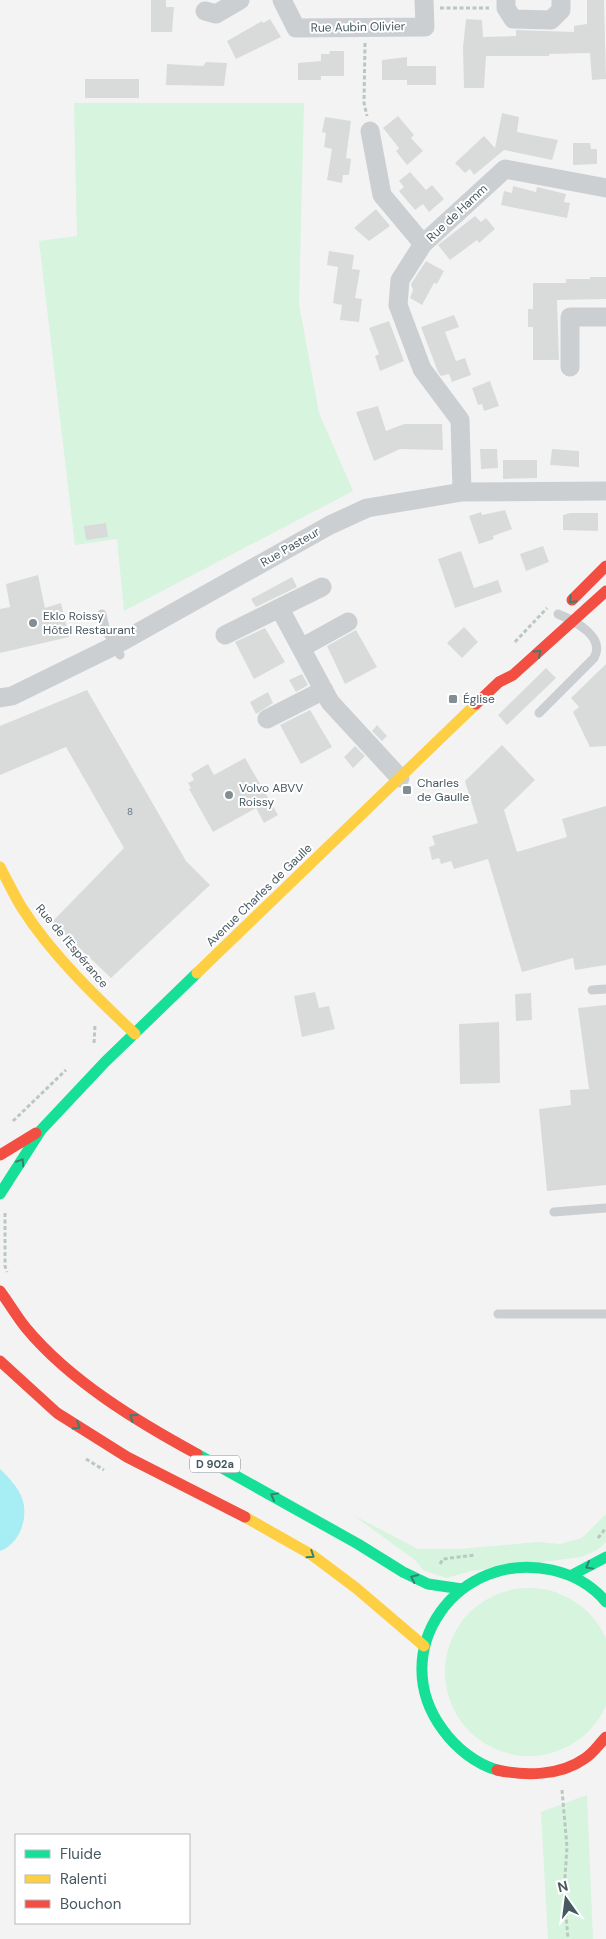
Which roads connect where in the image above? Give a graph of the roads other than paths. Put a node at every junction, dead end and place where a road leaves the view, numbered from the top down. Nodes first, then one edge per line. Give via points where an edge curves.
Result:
1 (240, 0) edge
2 (282, 0) edge
3 (561, 0) edge
4 (424, 4) edge
5 (506, 4) edge
6 (205, 11) dead end
7 (370, 131) road end
8 (606, 188) edge
9 (423, 244) junction
10 (606, 317) edge
11 (570, 367) dead end
12 (606, 491) edge
13 (462, 492) junction
14 (606, 566) edge
15 (322, 586) dead end
16 (606, 591) edge
17 (280, 609) junction
18 (102, 614) dead end
19 (555, 617) joint
20 (573, 620) junction
21 (348, 622) dead end
22 (225, 635) dead end
23 (606, 643) edge
24 (302, 648) junction
25 (598, 649) junction
26 (117, 651) junction
27 (512, 660) dead end
28 (499, 682) junction
29 (324, 690) junction
30 (0, 698) edge
31 (539, 713) dead end
32 (267, 719) dead end
33 (400, 778) junction
34 (0, 867) edge
35 (606, 989) edge
36 (592, 990) dead end
37 (135, 1034) junction
38 (41, 1130) junction
39 (0, 1155) edge
40 (0, 1194) edge
41 (606, 1208) edge
42 (554, 1212) dead end
43 (0, 1291) edge
44 (498, 1314) dead end
45 (606, 1314) edge
46 (0, 1361) edge
47 (0, 1376) edge
48 (57, 1413) junction
49 (606, 1557) edge
50 (572, 1575) junction
51 (462, 1588) junction
52 (606, 1602) edge
53 (424, 1646) junction
54 (606, 1737) edge

1 - 6 street via 216,14
2 - 4 street, Rue Aubin Olivier via 296,28 425,27
3 - 5 street via 561,10 552,20 514,19
7 - 9 street via 382,195
8 - 9 street, Rue de Hamm via 505,169
9 - 13 street, Rue de Hamm via 400,280 398,304 422,369 460,420
10 - 11 street via 570,317
12 - 13 street, Rue Pasteur
13 - 26 street, Rue Pasteur via 367,508 330,524
14 -> 19 main road
15 - 17 street
16 - 20 main road, Avenue Charles de Gaulle
17 - 22 street
17 - 24 street
18 - 26 lane
19 - 20 lane
20 - 25 lane via 596,641
28 -> 20 main road, Avenue Charles de Gaulle via 514,675
21 - 24 street
23 - 25 lane
24 - 29 street
25 - 31 lane via 594,658
26 - 30 street, Rue Pasteur via 12,696
27 - 28 main road, Avenue Charles de Gaulle
28 - 33 main road, Avenue Charles de Gaulle
29 - 32 street
29 - 33 street via 330,702
33 - 37 main road, Avenue Charles de Gaulle
34 - 37 main road, Rue de l'Espérance via 22,908 48,942 100,1001
35 - 36 lane
37 - 38 main road, Avenue Charles de Gaulle
38 - 39 main road, Avenue Charles de Gaulle
40 -> 38 main road, Avenue Charles de Gaulle
41 - 42 lane
51 -> 43 main road, D 902a via 428,1584 403,1572 146,1426 70,1371 27,1329
44 - 45 lane
46 - 48 main road, D 902a
47 - 48 main road via 28,1400
48 -> 53 main road, D 902a via 127,1457 312,1555
49 -> 50 main road
50 - 51 main road via 544,1567 515,1566 487,1574
50 - 52 main road
51 - 53 main road via 440,1611
53 - 54 main road via 422,1672 427,1704 442,1734 466,1756 495,1771 528,1776 560,1770 585,1759

